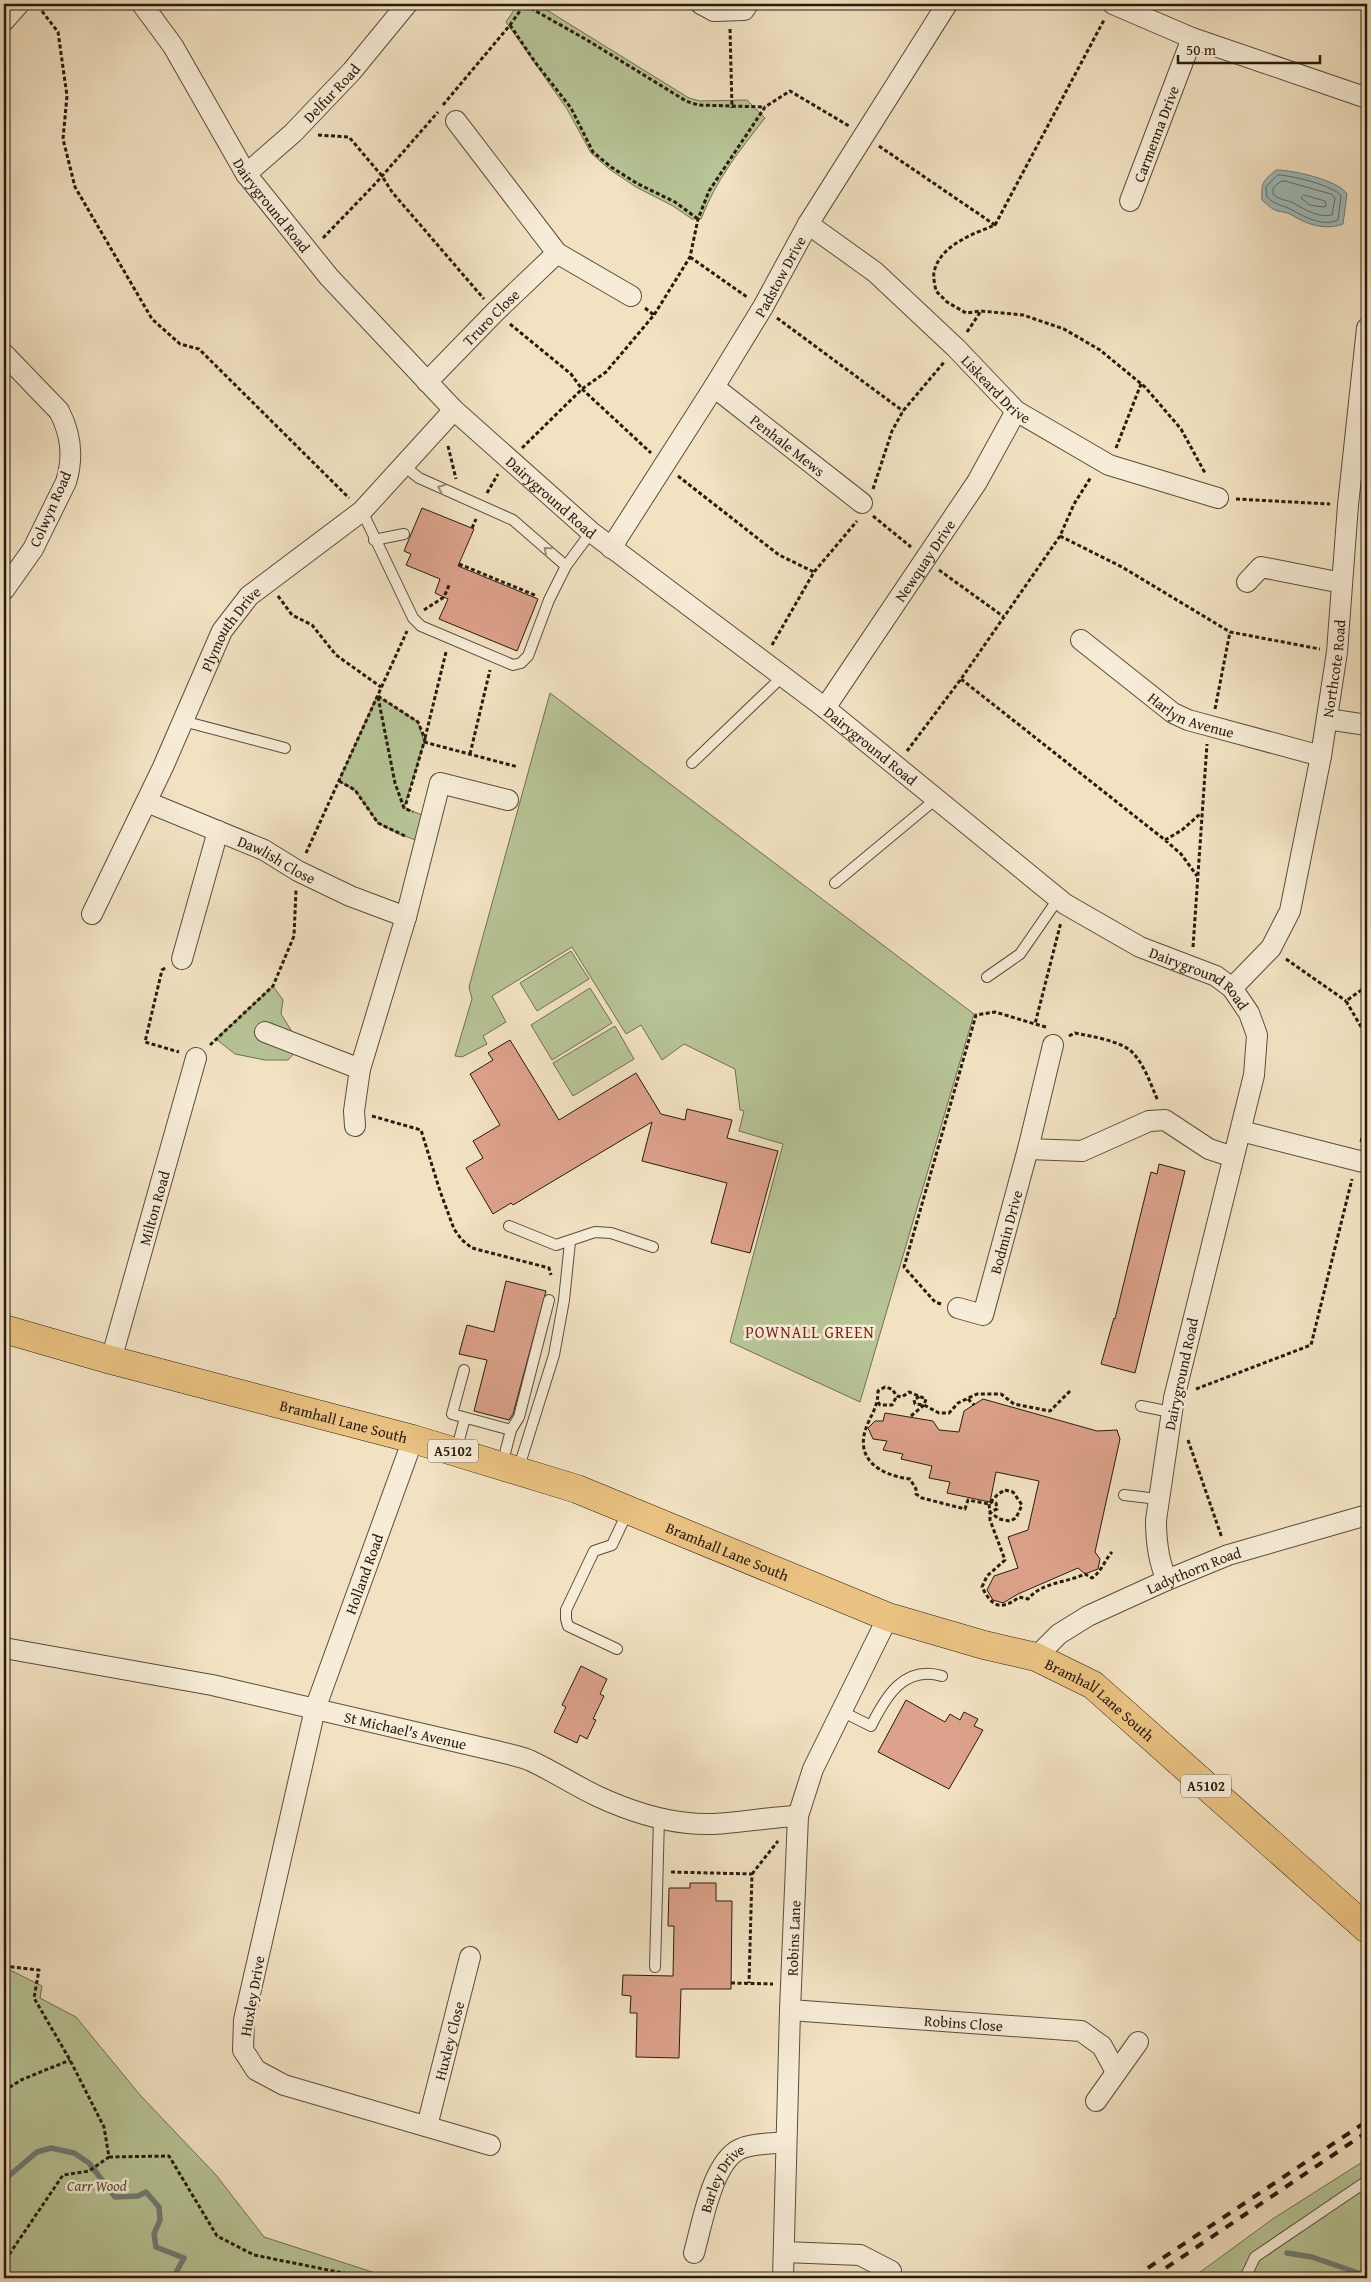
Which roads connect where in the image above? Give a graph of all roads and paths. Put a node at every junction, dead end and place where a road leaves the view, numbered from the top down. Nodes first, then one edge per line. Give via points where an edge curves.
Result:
1 (19, 4) edge
2 (36, 4) edge
3 (142, 4) edge
4 (407, 4) edge
5 (525, 4) edge
6 (701, 4) edge
7 (947, 4) edge
8 (739, 7) edge
9 (1110, 8) edge
10 (4, 21) edge
11 (510, 25) junction
12 (1192, 38) junction
13 (1367, 98) edge
14 (732, 108) junction
15 (766, 108) dead end
16 (456, 121) dead end
17 (293, 133) junction
18 (246, 174) junction
19 (382, 176) junction
20 (1130, 201) dead end
21 (698, 219) dead end
22 (808, 224) junction
23 (995, 225) dead end
24 (309, 253) junction
25 (557, 253) junction
26 (690, 257) dead end
27 (631, 296) dead end
28 (763, 307) junction
29 (495, 312) junction
30 (1367, 328) edge
31 (4, 354) edge
32 (427, 382) junction
33 (1141, 383) dead end
34 (714, 387) junction
35 (903, 411) dead end
36 (1016, 411) junction
37 (448, 417) junction
38 (1106, 462) junction
39 (664, 465) junction
40 (404, 466) junction
41 (460, 497) junction
42 (1218, 498) dead end
43 (862, 503) joint
44 (362, 511) junction
45 (591, 532) junction
46 (404, 534) dead end
47 (1060, 536) junction
48 (374, 540) junction
49 (611, 548) junction
50 (925, 559) junction
51 (459, 564) dead end
52 (566, 566) junction
53 (814, 572) dead end
54 (268, 582) junction
55 (1247, 582) dead end
56 (450, 583) dead end
57 (1342, 583) junction
58 (4, 590) edge
59 (549, 600) junction
60 (1004, 617) junction
61 (413, 618) junction
62 (1230, 632) junction
63 (450, 638) junction
64 (1081, 640) dead end
65 (1337, 652) junction
66 (493, 656) junction
67 (783, 676) junction
68 (961, 679) junction
69 (382, 687) junction
70 (378, 696) junction
71 (826, 708) junction
72 (1327, 719) junction
73 (183, 721) junction
74 (1367, 725) edge
75 (1211, 727) junction
76 (424, 741) junction
77 (285, 748) dead end
78 (470, 754) junction
79 (1321, 756) junction
80 (692, 763) dead end
81 (896, 766) junction
82 (518, 767) dead end
83 (339, 781) junction
84 (936, 799) junction
85 (508, 800) dead end
86 (147, 802) junction
87 (404, 808) junction
88 (1201, 813) junction
89 (430, 818) junction
90 (218, 831) junction
91 (1165, 840) junction
92 (424, 843) junction
93 (298, 871) junction
94 (1197, 876) junction
95 (835, 883) dead end
96 (1062, 901) junction
97 (92, 914) dead end
98 (406, 917) junction
99 (1271, 948) junction
100 (182, 959) joint
101 (1192, 966) junction
102 (987, 977) dead end
103 (1367, 986) edge
104 (1232, 988) junction
105 (1346, 1001) junction
106 (1035, 1024) junction
107 (265, 1032) dead end
108 (1367, 1037) edge
109 (1053, 1045) junction
110 (196, 1058) junction
111 (360, 1069) junction
112 (354, 1118) joint
113 (1367, 1118) edge
114 (1166, 1120) junction
115 (1241, 1131) junction
116 (1028, 1149) junction
117 (1233, 1157) junction
118 (1362, 1162) edge
119 (509, 1226) dead end
120 (570, 1242) junction
121 (653, 1247) dead end
122 (554, 1281) dead end
123 (549, 1300) dead end
124 (958, 1308) joint
125 (4, 1329) edge
126 (111, 1360) junction
127 (464, 1370) dead end
128 (1070, 1391) dead end
129 (897, 1396) junction
130 (920, 1396) junction
131 (968, 1399) junction
132 (878, 1401) junction
133 (924, 1405) junction
134 (974, 1405) dead end
135 (1172, 1405) junction
136 (1141, 1406) dead end
137 (911, 1416) dead end
138 (465, 1418) junction
139 (511, 1430) junction
140 (1186, 1435) dead end
141 (413, 1439) junction
142 (456, 1452) junction
143 (510, 1468) junction
144 (1124, 1495) dead end
145 (1158, 1499) junction
146 (989, 1504) junction
147 (628, 1510) junction
148 (990, 1512) junction
149 (1367, 1515) edge
150 (1112, 1552) dead end
151 (1228, 1555) junction
152 (1167, 1580) junction
153 (888, 1617) junction
154 (4, 1648) edge
155 (617, 1649) dead end
156 (1036, 1657) junction
157 (942, 1676) dead end
158 (315, 1708) junction
159 (841, 1711) junction
160 (798, 1816) junction
161 (659, 1818) junction
162 (669, 1872) dead end
163 (752, 1874) junction
164 (1367, 1929) edge
165 (470, 1957) dead end
166 (4, 1966) edge
167 (655, 1966) dead end
168 (731, 1983) dead end
169 (749, 1983) junction
170 (791, 1985) junction
171 (790, 2010) junction
172 (1138, 2042) dead end
173 (70, 2060) junction
174 (1116, 2072) junction
175 (4, 2091) edge
176 (1096, 2101) dead end
177 (427, 2126) junction
178 (786, 2142) junction
179 (490, 2145) dead end
180 (109, 2157) junction
181 (1367, 2181) edge
182 (784, 2252) junction
183 (694, 2253) dead end
184 (4, 2262) edge
185 (891, 2271) dead end
186 (368, 2278) edge
187 (783, 2278) edge
188 (1244, 2278) edge

1 - 10 street
2 - 44 path via 58,32 67,96 63,139 75,187 152,319 180,344 199,349
3 - 18 street, Dairyground Road via 174,46
4 - 17 street, Delfur Road via 352,71
5 - 11 path
5 - 14 path via 686,101
6 - 8 street via 714,11
7 - 22 street, Padstow Drive
8 - 14 path
9 - 12 street
9 - 23 path
11 - 19 path
11 - 21 path via 571,108 593,152 611,167 675,202
12 - 13 street
12 - 20 street, Carmenna Drive
14 - 15 path
16 - 25 street
17 - 18 street, Delfur Road
17 - 19 path via 348,137
18 - 24 street, Dairyground Road
19 - 24 path
19 - 29 path via 392,192
22 - 28 street, Padstow Drive
22 - 36 street, Liskeard Drive via 875,272 956,348
24 - 32 street, Dairyground Road
25 - 27 street
25 - 29 street, Truro Close
26 - 28 path
28 - 34 street, Padstow Drive
28 - 35 path
29 - 32 street, Truro Close
29 - 39 path via 571,374 582,389
30 - 57 street, Northcote Road
31 - 58 street, Colwyn Road via 59,411 71,447 69,470 63,487 34,548
32 - 37 street, Dairyground Road
33 - 38 path
34 - 39 street, Padstow Drive
34 - 43 street, Penhale Mews
36 - 38 street, Liskeard Drive
36 - 50 street, Newquay Drive via 977,482
37 - 40 street, Plymouth Drive
37 - 41 path
37 - 45 street, Dairyground Road
38 - 42 street, Liskeard Drive
38 - 47 path via 1074,504
39 - 49 street, Padstow Drive
39 - 53 path via 779,555
41 -> 40 lane via 419,478
40 - 44 street, Plymouth Drive
52 -> 41 lane via 513,520
43 - 50 path via 866,510
44 - 48 lane
44 - 54 street, Plymouth Drive
45 - 49 street, Dairyground Road
45 - 52 lane
46 - 48 lane
47 - 60 path
47 - 62 path via 1122,567
48 - 61 lane
49 - 67 street, Dairyground Road
50 - 60 path
50 - 71 street, Newquay Drive
51 - 59 path
52 - 59 lane
54 - 69 path via 292,615 312,626 336,655
54 - 73 street, Plymouth Drive via 249,596 222,632
55 - 57 street via 1262,567
56 - 61 path via 444,597
57 - 65 street, Northcote Road
59 - 66 lane via 528,656 514,665
60 - 68 path
61 - 63 lane via 421,626
61 - 69 path
62 - 65 path
62 - 75 path
63 - 66 lane
63 - 76 path
64 - 75 street, Harlyn Avenue via 1173,713
65 - 72 street, Northcote Road
66 - 78 path
67 - 71 street, Dairyground Road
67 - 80 lane
68 - 81 path
68 - 91 path
69 - 70 path
70 - 76 path via 418,722
70 - 83 path
70 - 87 path via 395,783
71 - 81 street, Dairyground Road
72 - 74 street
72 - 79 street, Northcote Road
73 - 77 lane
73 - 86 street, Plymouth Drive
75 - 79 street, Harlyn Avenue
75 - 88 path via 1204,753
76 - 78 path
76 - 87 path
78 - 82 path
79 - 99 street, Northcote Road via 1290,911
81 - 84 street, Dairyground Road
83 - 92 path via 355,790 378,823
83 - 93 path
84 - 95 lane
84 - 96 street, Dairyground Road
85 - 89 street via 440,783
86 - 90 street, Dawlish Close
86 - 97 street, Plymouth Drive
87 - 89 path
88 - 91 path
88 - 94 path
89 - 92 street
90 - 93 street, Dawlish Close via 264,850
90 - 100 street
91 - 94 path via 1181,854
92 - 98 street
93 - 98 street, Dawlish Close via 350,896
93 - 110 path via 294,936 273,986
94 - 101 path
96 - 101 street, Dairyground Road via 1140,947
96 - 102 lane via 1020,954
96 - 106 path
98 - 111 street
99 - 104 street, Northcote Road
99 - 105 path
100 - 110 path via 162,970 145,1042
101 - 104 street, Dairyground Road via 1216,976
103 - 105 path
104 - 115 street, Dairyground Road via 1249,1013 1257,1035 1254,1075
105 - 108 path
106 - 109 path via 1048,1028
106 - 124 path via 995,1012 976,1015 904,1267 935,1302
107 - 111 street
109 - 114 path via 1075,1033 1106,1040 1132,1052 1146,1074
109 - 116 street, Bodmin Drive
110 - 126 street, Milton Road
111 - 112 street
112 - 122 path via 421,1130 454,1229 462,1240 472,1248 549,1268
113 - 118 path
114 - 116 street via 1149,1120 1082,1151
114 - 117 street via 1209,1149
115 - 117 street, Dairyground Road
115 - 118 street
116 - 124 street, Bodmin Drive via 984,1315
117 - 135 street, Dairyground Road
118 - 135 path via 1311,1345
119 - 120 lane via 556,1245
120 - 121 lane via 595,1232 611,1232
120 - 143 lane via 554,1355
123 - 139 lane via 519,1417
125 - 126 main road, Bramhall Lane South / A5102
126 - 141 main road, Bramhall Lane South / A5102
127 - 138 lane via 452,1414
128 - 131 path via 1050,1411 1014,1404 1000,1394 977,1394
129 - 130 path via 902,1397 908,1392
129 - 132 path via 892,1405 880,1405
129 - 132 path via 892,1389 885,1388 878,1391
130 - 133 path via 926,1399
130 - 133 path via 914,1400 915,1404
131 - 133 path via 958,1403 949,1413 939,1413
131 - 134 path
132 - 146 path via 867,1424 864,1441 866,1456 872,1465 897,1477 910,1479 916,1494 922,1498 965,1508 968,1500
133 - 137 path
135 - 136 lane
135 - 145 street, Dairyground Road
138 - 139 lane
138 - 142 lane
139 - 143 lane
140 - 151 path
141 - 142 main road, Bramhall Lane South / A5102
141 - 158 street, Holland Road
142 - 143 main road, Bramhall Lane South / A5102
143 - 147 main road, Bramhall Lane South / A5102 via 577,1489
144 - 145 lane
145 - 152 street, Dairyground Road via 1156,1540 1161,1568
146 - 148 path
146 - 148 path via 993,1501 997,1505 997,1509
146 - 148 path via 1005,1490 1013,1492 1022,1505 1016,1518 1010,1521 999,1519
147 - 153 main road, Bramhall Lane South / A5102
147 - 155 lane via 612,1545 594,1551 566,1610 568,1626
148 - 150 path via 1005,1560 987,1576 982,1587 988,1599 997,1605 1008,1606 1019,1597 1028,1598 1034,1591 1085,1574 1092,1578 1100,1573 1104,1560
149 - 151 street, Ladythorn Road
151 - 152 street, Ladythorn Road
152 - 156 street, Ladythorn Road via 1088,1616 1059,1634
153 - 156 main road, Bramhall Lane South / A5102
153 - 159 street, Robins Lane
154 - 158 street, St Michael's Avenue via 212,1685
156 - 164 main road, Bramhall Lane South / A5102 via 1093,1685
157 - 159 lane via 923,1673 899,1684 885,1700 871,1726
158 - 161 street, St Michael's Avenue via 526,1759 597,1796
158 - 177 street, Huxley Drive via 244,2020 243,2050 256,2070 284,2085
159 - 160 street, Robins Lane via 813,1769
160 - 161 street, St Michael's Avenue via 690,1824
160 - 163 path
160 - 170 street, Robins Lane
161 - 167 lane
162 - 163 path
163 - 169 path
165 - 177 street, Huxley Close
166 - 173 path via 39,1970 34,1998
168 - 169 path
169 - 170 path
170 - 171 street, Robins Lane
171 - 174 street, Robins Close via 1081,2031 1102,2046
171 - 178 street, Robins Lane
172 - 174 street
173 - 175 path via 21,2080
173 - 180 path via 104,2127
174 - 176 street
177 - 179 street, Huxley Drive
178 - 182 street, Robins Lane
178 - 183 street, Barley Drive via 743,2148 723,2165
180 - 184 path via 89,2171 63,2175
180 - 186 path via 169,2156 217,2236 254,2255
181 - 188 lane via 1255,2257
182 - 185 street via 860,2255
182 - 187 street, Robins Lane

